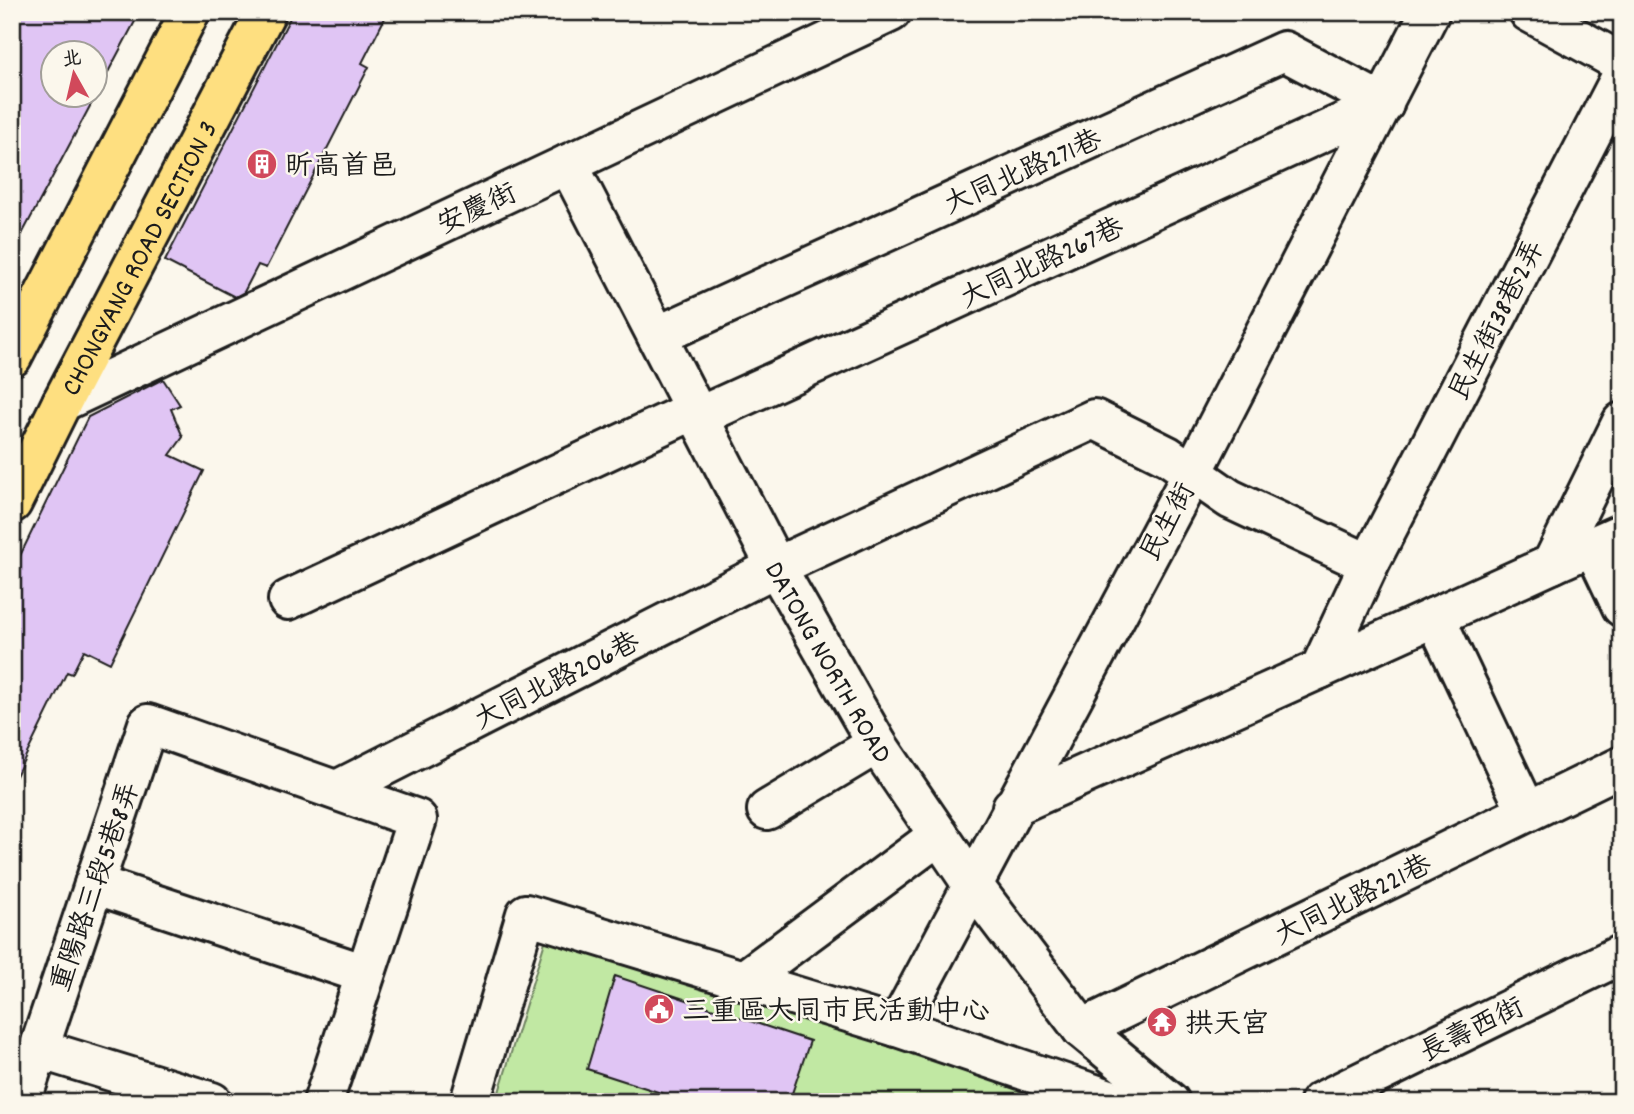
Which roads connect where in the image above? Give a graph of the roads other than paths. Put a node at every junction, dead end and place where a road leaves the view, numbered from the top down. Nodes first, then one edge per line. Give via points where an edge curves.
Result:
1 (190, 12) edge
2 (266, 12) edge
3 (891, 12) edge
4 (1430, 12) edge
5 (1529, 12) edge
6 (1622, 62) edge
7 (1622, 75) edge
8 (1384, 104) junction
9 (568, 164) junction
10 (657, 336) junction
11 (12, 356) edge
12 (62, 402) junction
13 (697, 414) junction
14 (1622, 422) edge
15 (1192, 474) junction
16 (12, 503) edge
17 (1607, 539) edge
18 (1369, 564) junction
19 (1552, 564) junction
20 (776, 567) junction
21 (288, 600) dead end
22 (1622, 607) edge
23 (1435, 617) junction
24 (1320, 668) junction
25 (877, 744) junction
26 (1622, 766) edge
27 (337, 790) junction
28 (1012, 807) junction
29 (767, 810) dead end
30 (1527, 813) junction
31 (939, 835) junction
32 (94, 884) junction
33 (972, 884) junction
34 (1622, 954) edge
35 (365, 974) junction
36 (744, 980) junction
37 (897, 1027) junction
38 (1082, 1029) junction
39 (38, 1049) junction
40 (20, 1102) edge
41 (212, 1102) edge
42 (323, 1102) edge
43 (470, 1102) edge
44 (1118, 1102) edge
45 (1170, 1102) edge
46 (1320, 1102) edge

1 - 11 main road
2 - 12 main road, CHONGYANG ROAD SECTION 3
3 - 9 street, 安慶街
4 - 8 street, 民生街
5 - 6 street
7 - 18 street, 民生街38巷2弄
8 - 10 street, 大同北路271巷 via 1284,51
8 - 13 street, 大同北路267巷
8 - 15 street, 民生街
9 - 10 street, DATONG NORTH ROAD
9 - 12 street, 安慶街
10 - 13 street, DATONG NORTH ROAD
12 - 16 main road, CHONGYANG ROAD SECTION 3
13 - 20 street, DATONG NORTH ROAD
13 - 21 street, 大同北路267巷 via 679,417
14 - 19 street
15 - 18 street via 1230,499
15 - 20 street, 大同北路206巷 via 1168,456 1094,419
15 - 28 street, 民生街
17 - 19 street
17 - 22 street
18 - 24 street, 民生街38巷2弄
19 - 23 street
20 - 25 street, DATONG NORTH ROAD
20 - 27 street, 大同北路206巷
23 - 24 street
23 - 30 street
24 - 28 street
25 - 29 street
25 - 31 street, DATONG NORTH ROAD
26 - 30 street, 大同北路221巷
27 - 32 street, 重陽路三段5巷8弄 via 148,724
27 - 35 street via 417,819
28 - 33 street, 民生街
30 - 38 street, 大同北路221巷
31 - 33 street, DATONG NORTH ROAD
31 - 36 street
32 - 35 street
32 - 39 street, 重陽路三段5巷8弄
33 - 37 street, 民生街
33 - 38 street, DATONG NORTH ROAD
34 - 46 street, 長壽西街
35 - 42 street
36 - 37 street
36 - 43 street via 526,914
37 - 44 street
38 - 45 street, DATONG NORTH ROAD
39 - 40 street, 重陽路三段5巷8弄
39 - 41 street

